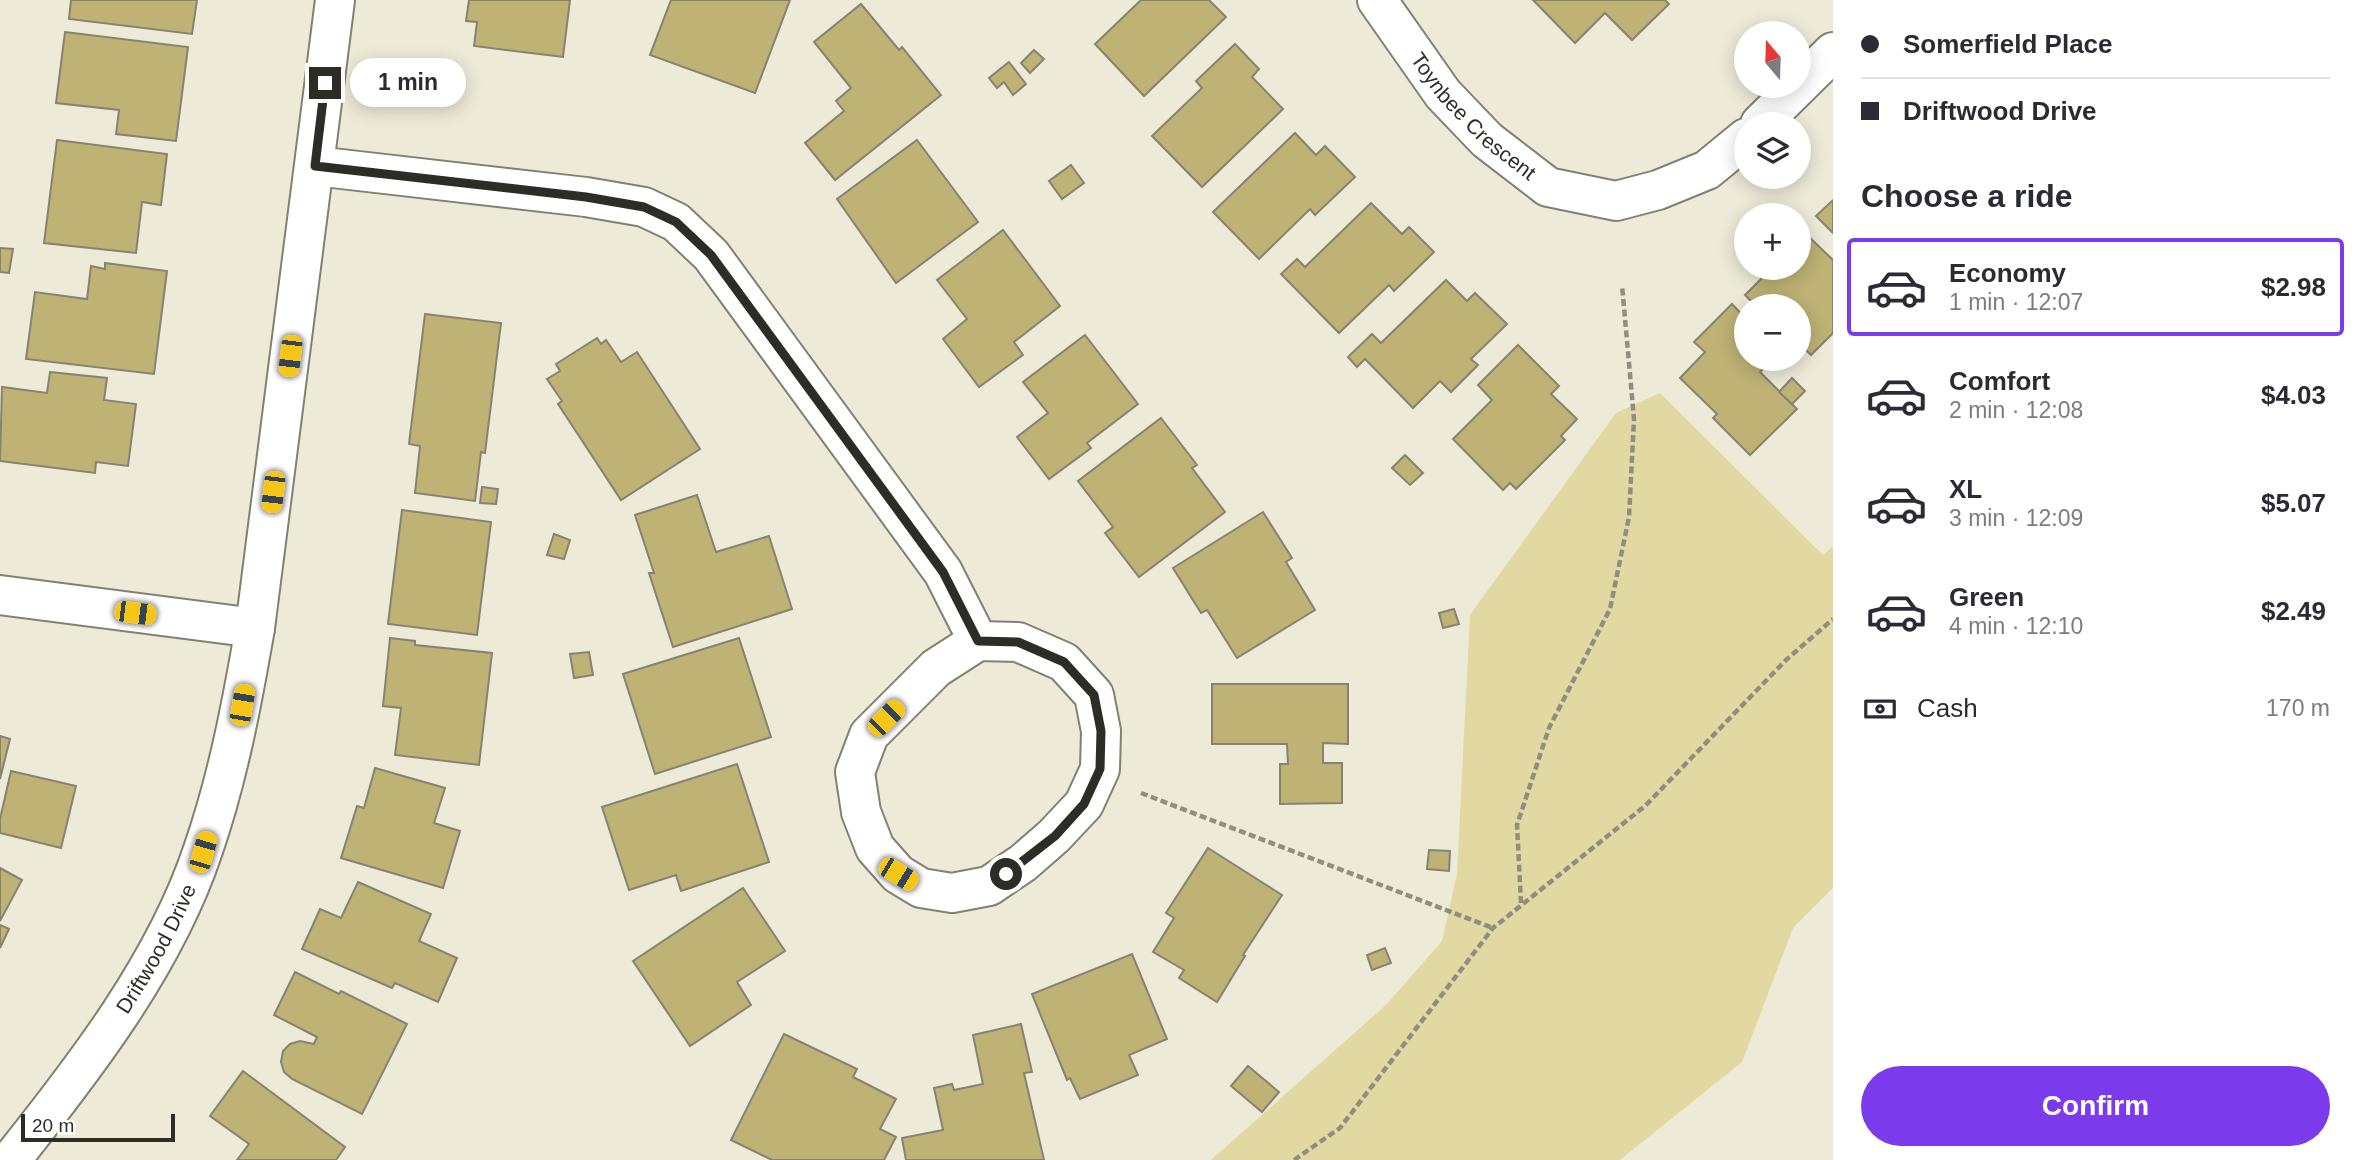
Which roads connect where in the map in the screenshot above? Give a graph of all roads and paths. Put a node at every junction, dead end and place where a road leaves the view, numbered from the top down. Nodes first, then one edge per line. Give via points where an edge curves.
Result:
1 (335, 0) edge
2 (1377, 0) edge
3 (1833, 52) edge
4 (1772, 112) edge
5 (1734, 148) edge
6 (315, 166) junction
7 (1622, 285) dead end
8 (0, 595) edge
9 (1833, 619) edge
10 (255, 628) junction
11 (978, 641) junction
12 (1137, 791) dead end
13 (1521, 904) junction
14 (1493, 928) junction
15 (11, 1160) edge
16 (1294, 1160) edge

1 - 6 street, Driftwood Drive
2 - 5 street, Toynbee Crescent via 1443,94 1487,141 1548,187 1616,201 1658,191 1707,170
3 - 4 street
6 - 10 street, Driftwood Drive
6 - 11 street via 586,197 644,207 676,222 711,255 935,561
7 - 13 path via 1634,419 1629,517 1609,609 1549,728 1517,825
8 - 10 street
9 - 13 path via 1786,660 1645,806
10 - 15 street, Driftwood Drive via 237,731 203,852 175,918 131,998
11 - 11 street via 936,668 869,735 855,772 860,812 875,848 898,874 921,888 952,893 989,886 1055,836 1084,804 1100,769 1101,731 1094,695 1064,662 1018,642
12 - 14 path
13 - 14 path
14 - 16 path via 1340,1128

